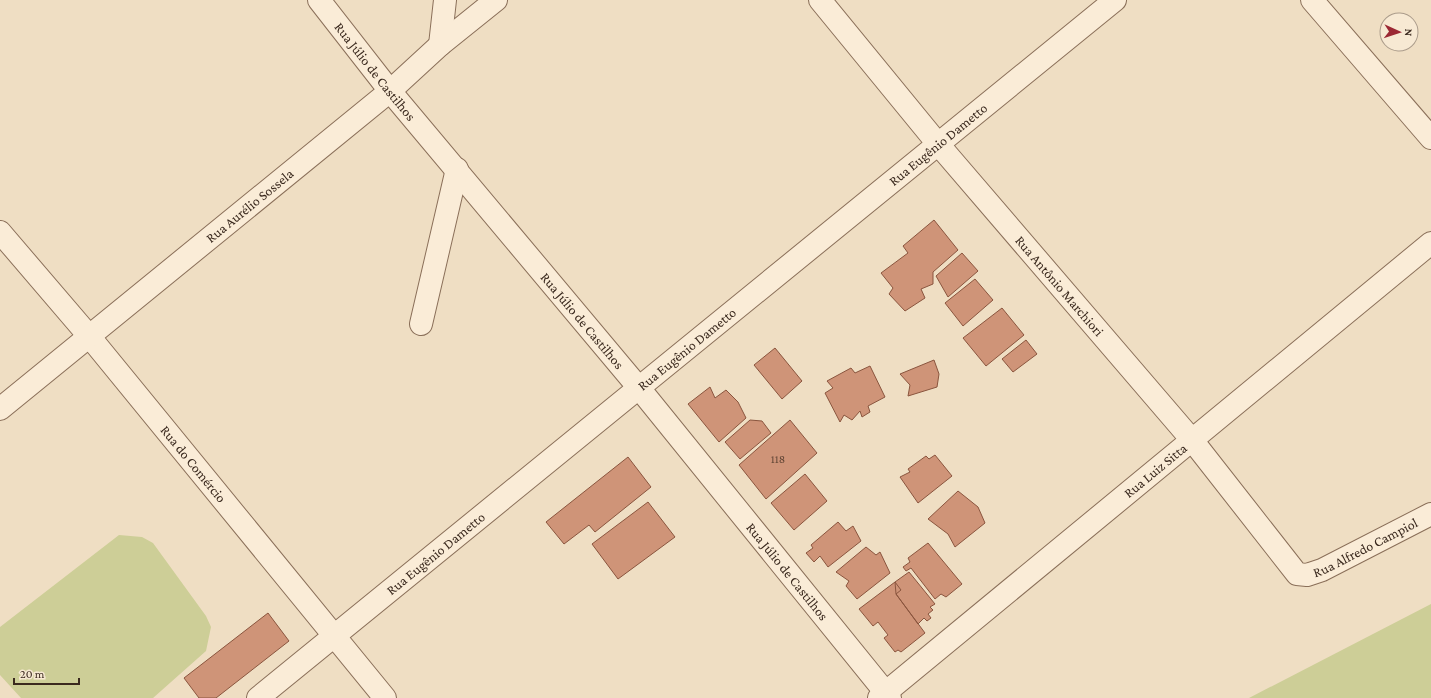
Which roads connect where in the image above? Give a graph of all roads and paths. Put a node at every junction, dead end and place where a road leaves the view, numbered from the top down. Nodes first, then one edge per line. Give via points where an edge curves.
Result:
1 (319, 0) edge
2 (445, 0) edge
3 (496, 0) edge
4 (820, 0) edge
5 (1115, 0) edge
6 (1312, 0) edge
7 (440, 45) junction
8 (390, 90) junction
9 (1431, 138) edge
10 (938, 144) junction
11 (457, 169) junction
12 (0, 232) edge
13 (1431, 243) edge
14 (421, 324) dead end
15 (90, 336) junction
16 (639, 388) junction
17 (0, 408) edge
18 (1192, 440) junction
19 (1431, 514) edge
20 (1297, 574) joint
21 (334, 636) junction
22 (885, 696) edge
23 (258, 698) edge
24 (385, 698) edge

1 - 8 street, Rua Júlio de Castilhos
2 - 7 street
3 - 7 street, Rua Aurélio Sossela
4 - 10 street, Rua Antônio Marchiori
5 - 10 street, Rua Eugênio Dametto
6 - 9 street
7 - 8 street, Rua Aurélio Sossela
8 - 11 street, Rua Júlio de Castilhos
8 - 15 street, Rua Aurélio Sossela
10 - 16 street, Rua Eugênio Dametto
10 - 18 street, Rua Antônio Marchiori
11 - 14 street
11 - 16 street, Rua Júlio de Castilhos
12 - 15 street, Rua do Comércio
13 - 18 street, Rua Luiz Sitta
15 - 17 street, Rua Aurélio Sossela
15 - 21 street, Rua do Comércio
16 - 21 street, Rua Eugênio Dametto
16 - 22 street, Rua Júlio de Castilhos
18 - 20 street, Rua Antônio Marchiori
18 - 22 street, Rua Luiz Sitta
19 - 20 street, Rua Alfredo Campiol via 1322,570 1307,575
21 - 23 street, Rua Eugênio Dametto
21 - 24 street, Rua do Comércio

